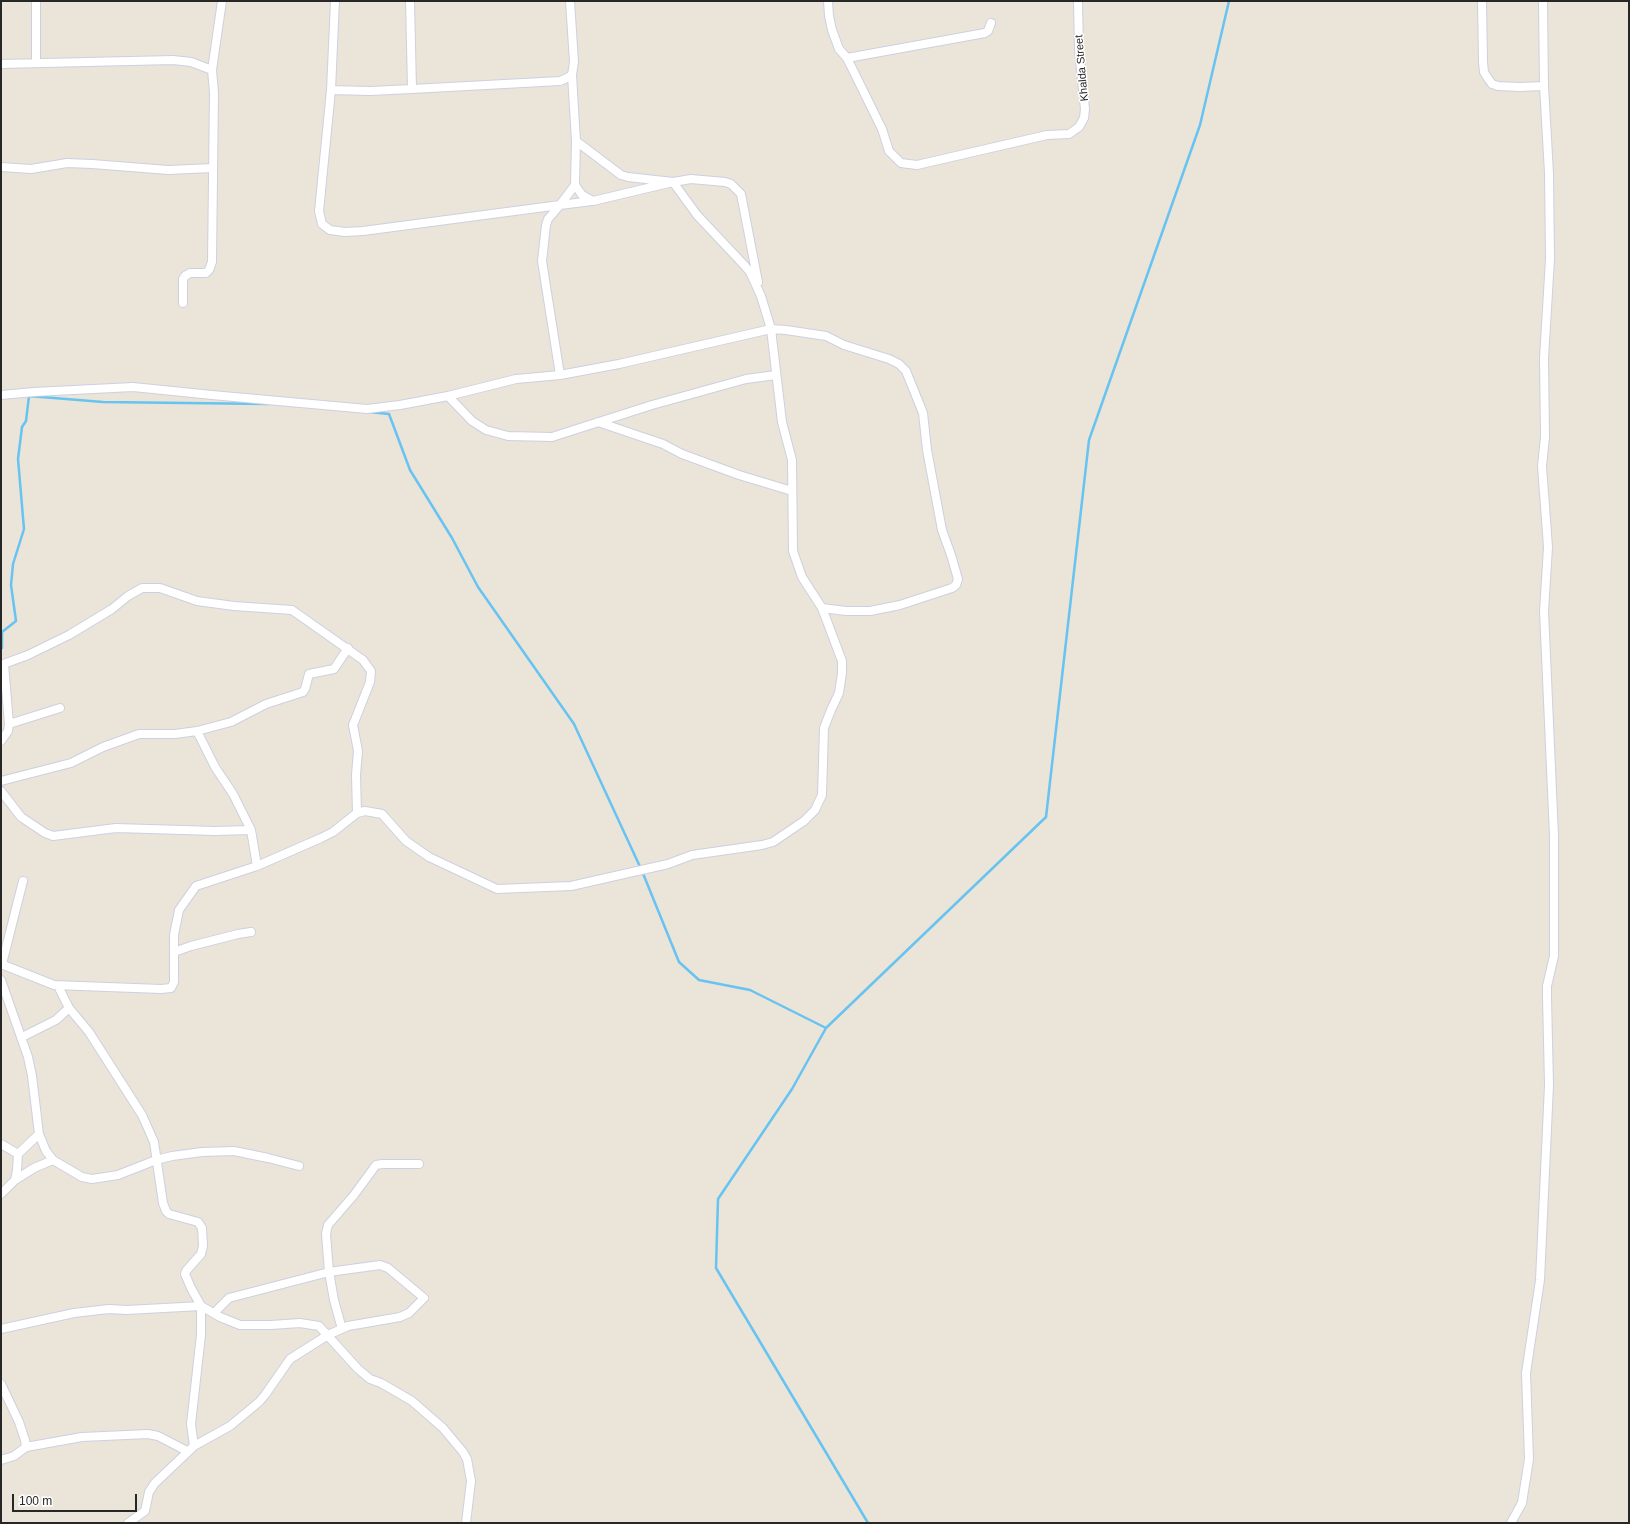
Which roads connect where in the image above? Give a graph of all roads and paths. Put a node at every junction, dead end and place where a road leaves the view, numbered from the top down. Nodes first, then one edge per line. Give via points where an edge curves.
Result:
1 (36, 1) edge
2 (222, 1) edge
3 (335, 1) edge
4 (410, 1) edge
5 (570, 1) edge
6 (828, 1) edge
7 (1078, 1) edge
8 (1482, 1) edge
9 (1543, 1) edge
10 (990, 23) dead end
11 (847, 58) junction
12 (36, 63) junction
13 (1, 64) edge
14 (212, 70) junction
15 (572, 75) junction
16 (1544, 86) junction
17 (412, 89) junction
18 (331, 90) junction
19 (576, 140) junction
20 (1, 167) edge
21 (213, 168) junction
22 (673, 182) junction
23 (575, 185) junction
24 (593, 201) junction
25 (560, 205) junction
26 (761, 296) junction
27 (183, 303) dead end
28 (771, 329) junction
29 (560, 375) junction
30 (776, 375) junction
31 (1, 395) edge
32 (448, 396) junction
33 (598, 422) junction
34 (792, 491) junction
35 (822, 608) junction
36 (348, 648) junction
37 (3, 664) edge
38 (60, 708) dead end
39 (9, 724) junction
40 (197, 731) junction
41 (1, 741) edge
42 (1, 781) edge
43 (1, 791) edge
44 (357, 813) junction
45 (251, 830) junction
46 (257, 866) junction
47 (23, 881) dead end
48 (251, 932) dead end
49 (174, 952) junction
50 (1, 964) edge
51 (1, 980) edge
52 (58, 986) junction
53 (69, 1008) junction
54 (22, 1037) junction
55 (39, 1134) junction
56 (1, 1144) edge
57 (18, 1154) junction
58 (52, 1160) junction
59 (156, 1160) junction
60 (419, 1164) dead end
61 (299, 1166) dead end
62 (15, 1180) junction
63 (1, 1194) edge
64 (329, 1272) junction
65 (201, 1306) junction
66 (214, 1313) junction
67 (342, 1328) junction
68 (1, 1329) edge
69 (328, 1335) junction
70 (1, 1384) edge
71 (26, 1447) junction
72 (190, 1449) junction
73 (1, 1460) edge
74 (128, 1523) edge
75 (466, 1523) edge
76 (1511, 1523) edge

1 - 12 street
2 - 14 street
3 - 18 street
4 - 17 street
5 - 15 street via 574,62
6 - 11 street via 832,30
7 - 11 street, Khalda Street via 1078,50 1085,114 1081,124 1069,134 1042,136 925,164 901,163 889,151 882,129
8 - 16 street via 1484,72 1492,84
9 - 16 street
10 - 11 street via 985,33
12 - 13 street
12 - 14 street via 173,60 195,63
14 - 21 street
15 - 17 street via 560,81
15 - 19 street
16 - 76 street via 1550,259 1544,358 1545,438 1542,466 1548,547 1544,611 1554,836 1554,956 1547,992 1550,1085 1540,1280 1525,1387 1529,1459 1522,1503
17 - 18 street
18 - 25 street via 319,211 322,224 330,230 366,230
19 - 22 street via 621,174
19 - 23 street
20 - 21 street via 31,169 67,163 168,170
21 - 27 street via 211,267 206,274 190,273 185,276
22 - 24 street
22 - 26 street via 697,215 750,272
22 - 26 street via 691,179 725,182 741,194
23 - 24 street via 582,195
23 - 25 street
24 - 25 street
25 - 29 street via 547,222 542,252
26 - 28 street
28 - 29 street
28 - 30 street
28 - 35 street via 826,336 844,345 889,359 906,370 923,414 942,530 957,576 958,582 952,588 900,605 846,611
29 - 32 street via 516,379
30 - 33 street via 746,379
30 - 34 street via 782,422 792,460
31 - 32 street via 134,387 367,408
32 - 33 street via 472,421 486,430 508,436 552,437
33 - 34 street via 663,444 682,454 739,475
34 - 35 street via 793,551 802,577
35 - 44 street via 841,654 842,672 839,693 824,728 822,795 810,817 773,842 692,856 571,886 497,890 411,846 382,814 365,811
36 - 37 street via 292,610 197,601 151,587 142,588 128,596 112,609 69,635
36 - 40 street via 334,669 309,674 303,692 266,704 231,722
36 - 44 street via 369,667 371,675 353,725 358,751
37 - 39 street
38 - 39 street
39 - 41 street via 8,731
40 - 42 street via 139,734 71,763
40 - 45 street via 214,767 233,794
43 - 45 street via 21,817 53,836 116,828 225,832
44 - 46 street via 333,832
45 - 46 street
46 - 49 street via 199,884 193,889 179,910 174,935
47 - 50 street
48 - 49 street
49 - 52 street via 174,982 171,988
50 - 52 street
51 - 54 street
52 - 53 street
53 - 54 street via 56,1020
53 - 59 street via 89,1032 139,1108 154,1142
54 - 55 street via 32,1076
55 - 57 street
55 - 58 street
56 - 57 street
57 - 62 street
58 - 59 street via 82,1177 92,1179 118,1175
58 - 62 street
59 - 61 street via 197,1152 234,1151
59 - 65 street via 166,1212 198,1222 202,1228 201,1254 185,1274
60 - 64 street via 376,1165 328,1224 326,1234
62 - 63 street
64 - 66 street via 229,1298
64 - 67 street
64 - 67 street via 384,1265 424,1298 406,1315
65 - 66 street
65 - 68 street via 109,1309 74,1313
65 - 72 street via 201,1335
66 - 69 street via 240,1325 312,1324 319,1326
67 - 69 street
69 - 72 street via 290,1359 265,1396 230,1426
69 - 75 street via 358,1369 370,1379 412,1401 443,1428 463,1452 472,1481
70 - 71 street via 19,1422
71 - 72 street via 82,1437 148,1434
71 - 73 street via 14,1456
72 - 74 street via 151,1488 144,1514

